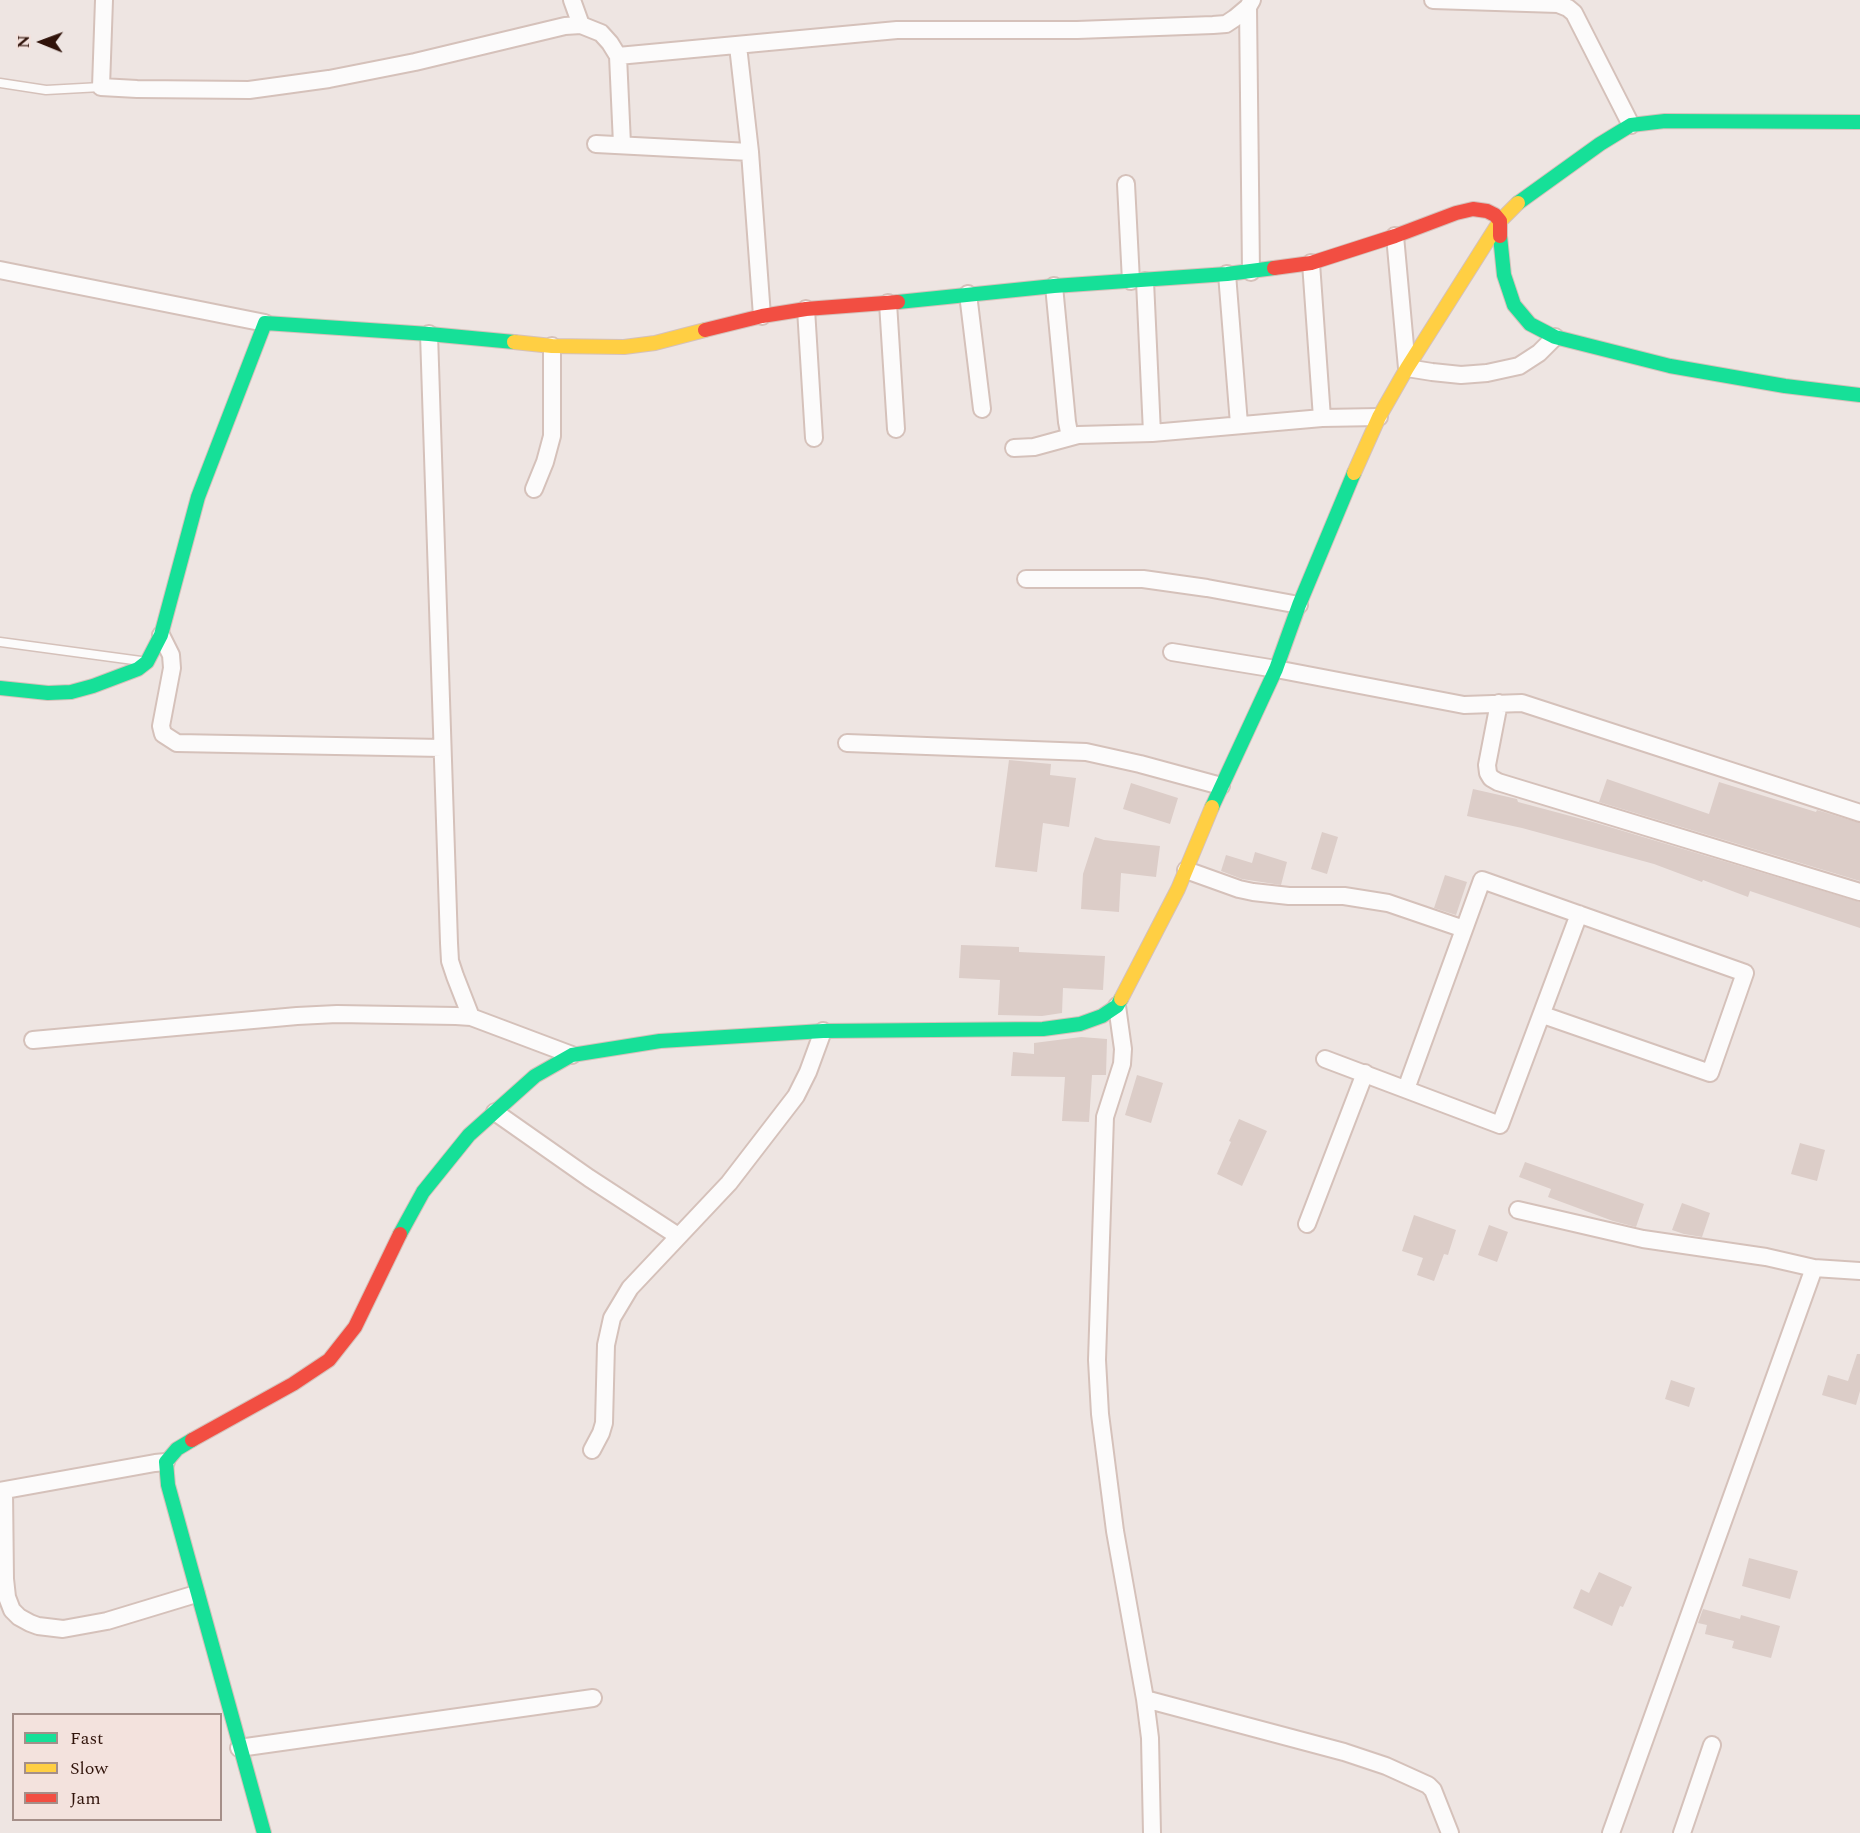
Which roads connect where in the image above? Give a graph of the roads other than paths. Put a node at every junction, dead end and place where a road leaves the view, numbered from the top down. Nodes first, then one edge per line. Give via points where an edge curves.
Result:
1 (104, 0) edge
2 (572, 0) edge
3 (1432, 0) edge
4 (1250, 3) edge
5 (580, 25) junction
6 (738, 46) junction
7 (618, 56) junction
8 (0, 83) edge
9 (101, 87) junction
10 (1860, 122) edge
11 (1631, 124) junction
12 (596, 144) dead end
13 (622, 144) junction
14 (750, 152) junction
15 (1126, 184) dead end
16 (1500, 221) junction
17 (1395, 236) junction
18 (1311, 263) junction
19 (0, 270) edge
20 (1251, 272) junction
21 (1227, 274) junction
22 (1138, 281) junction
23 (1054, 286) junction
24 (968, 294) junction
25 (888, 303) junction
26 (806, 309) junction
27 (762, 316) junction
28 (265, 323) junction
29 (429, 334) junction
30 (1555, 337) junction
31 (552, 346) junction
32 (1407, 368) junction
33 (1860, 395) edge
34 (982, 409) dead end
35 (1379, 417) junction
36 (1322, 418) junction
37 (1239, 424) junction
38 (896, 429) dead end
39 (1152, 433) junction
40 (1070, 437) junction
41 (814, 438) dead end
42 (1014, 448) dead end
43 (534, 489) dead end
44 (1026, 579) dead end
45 (1299, 605) junction
46 (161, 635) junction
47 (0, 642) edge
48 (1172, 652) dead end
49 (147, 662) junction
50 (1275, 669) junction
51 (0, 688) edge
52 (1499, 703) junction
53 (847, 743) dead end
54 (442, 748) junction
55 (1221, 786) junction
56 (1860, 813) edge
57 (1186, 870) junction
58 (1860, 892) edge
59 (1579, 914) junction
60 (1464, 929) junction
61 (1117, 1006) junction
62 (1543, 1015) junction
63 (471, 1017) junction
64 (823, 1031) junction
65 (33, 1040) dead end
66 (572, 1055) junction
67 (1325, 1059) dead end
68 (1365, 1073) junction
69 (1406, 1089) junction
70 (495, 1112) junction
71 (1518, 1210) dead end
72 (1308, 1224) dead end
73 (678, 1236) junction
74 (1814, 1268) junction
75 (1860, 1271) edge
76 (592, 1450) dead end
77 (166, 1462) junction
78 (2, 1491) edge
79 (196, 1594) junction
80 (6, 1611) edge
81 (593, 1698) dead end
82 (1145, 1699) junction
83 (1712, 1745) dead end
84 (239, 1748) junction
85 (264, 1833) edge
86 (1152, 1833) edge
87 (1450, 1833) edge
88 (1611, 1833) edge
89 (1682, 1833) edge

1 - 9 street
2 - 5 street
3 - 11 street via 1558,4 1568,8
4 - 6 street via 1226,24 1077,30 897,30
4 - 20 street
5 - 7 street via 601,33
5 - 9 street via 340,77 249,90
6 - 7 street
6 - 14 street
7 - 13 street
8 - 9 lane via 46,90
10 - 11 street
11 - 16 street via 1521,201
12 - 13 street
13 - 14 street
14 - 27 street
15 - 22 street
16 - 17 street via 1487,211 1473,209
16 - 30 street via 1504,275 1514,305 1530,324
16 - 32 street
17 - 18 street
17 - 32 street
18 - 20 street
18 - 36 street
19 - 28 street
20 - 21 street
21 - 22 street
21 - 37 street
22 - 23 street
22 - 39 street
23 - 24 street
23 - 40 street
24 - 25 street
24 - 34 street
25 - 26 street
25 - 38 street
26 - 27 street
26 - 41 street
27 - 31 street via 645,344
28 - 29 street
28 - 46 street via 198,497
29 - 31 street
29 - 54 street
30 - 32 street via 1519,366 1487,373 1461,375
30 - 33 street via 1670,366
31 - 43 street via 552,435
32 - 35 street
35 - 36 street
35 - 45 street
36 - 37 street
37 - 39 street
39 - 40 street
40 - 42 street
44 - 45 street via 1143,579
45 - 50 street
46 - 49 street
46 - 54 street via 171,655 172,668 161,726 163,734 177,743
47 - 49 lane
48 - 50 street
49 - 51 street via 138,669 71,692
50 - 52 street via 1464,705
50 - 55 street
52 - 56 street via 1522,703
52 - 58 street via 1487,765 1491,778 1498,782
53 - 55 street via 1086,752
54 - 63 street via 449,952
55 - 57 street
57 - 60 street via 1253,892 1344,896 1388,903
57 - 61 street
59 - 60 street via 1482,880
59 - 62 street
59 - 62 street via 1745,973 1710,1073
60 - 69 street
61 - 64 street via 1080,1024 1043,1029
61 - 82 street via 1123,1049 1105,1117 1097,1360 1115,1531
62 - 69 street via 1500,1125
63 - 65 street via 297,1016
63 - 66 street
64 - 66 street via 660,1041
64 - 73 street via 796,1096 729,1183
66 - 70 street via 535,1076
67 - 68 street
68 - 69 street
68 - 72 street
70 - 73 street
70 - 77 street via 469,1135 423,1192 355,1327 329,1359 293,1384 177,1449
71 - 74 street via 1643,1239
73 - 76 street via 630,1288 612,1318 606,1345 604,1422
74 - 75 street
74 - 88 street
77 - 78 street
77 - 79 street via 168,1485
78 - 80 street
79 - 80 street via 107,1621 63,1629 38,1626
79 - 84 street
81 - 84 street
82 - 86 street via 1152,1772
82 - 87 street via 1386,1766 1433,1790
83 - 89 street
84 - 85 street

